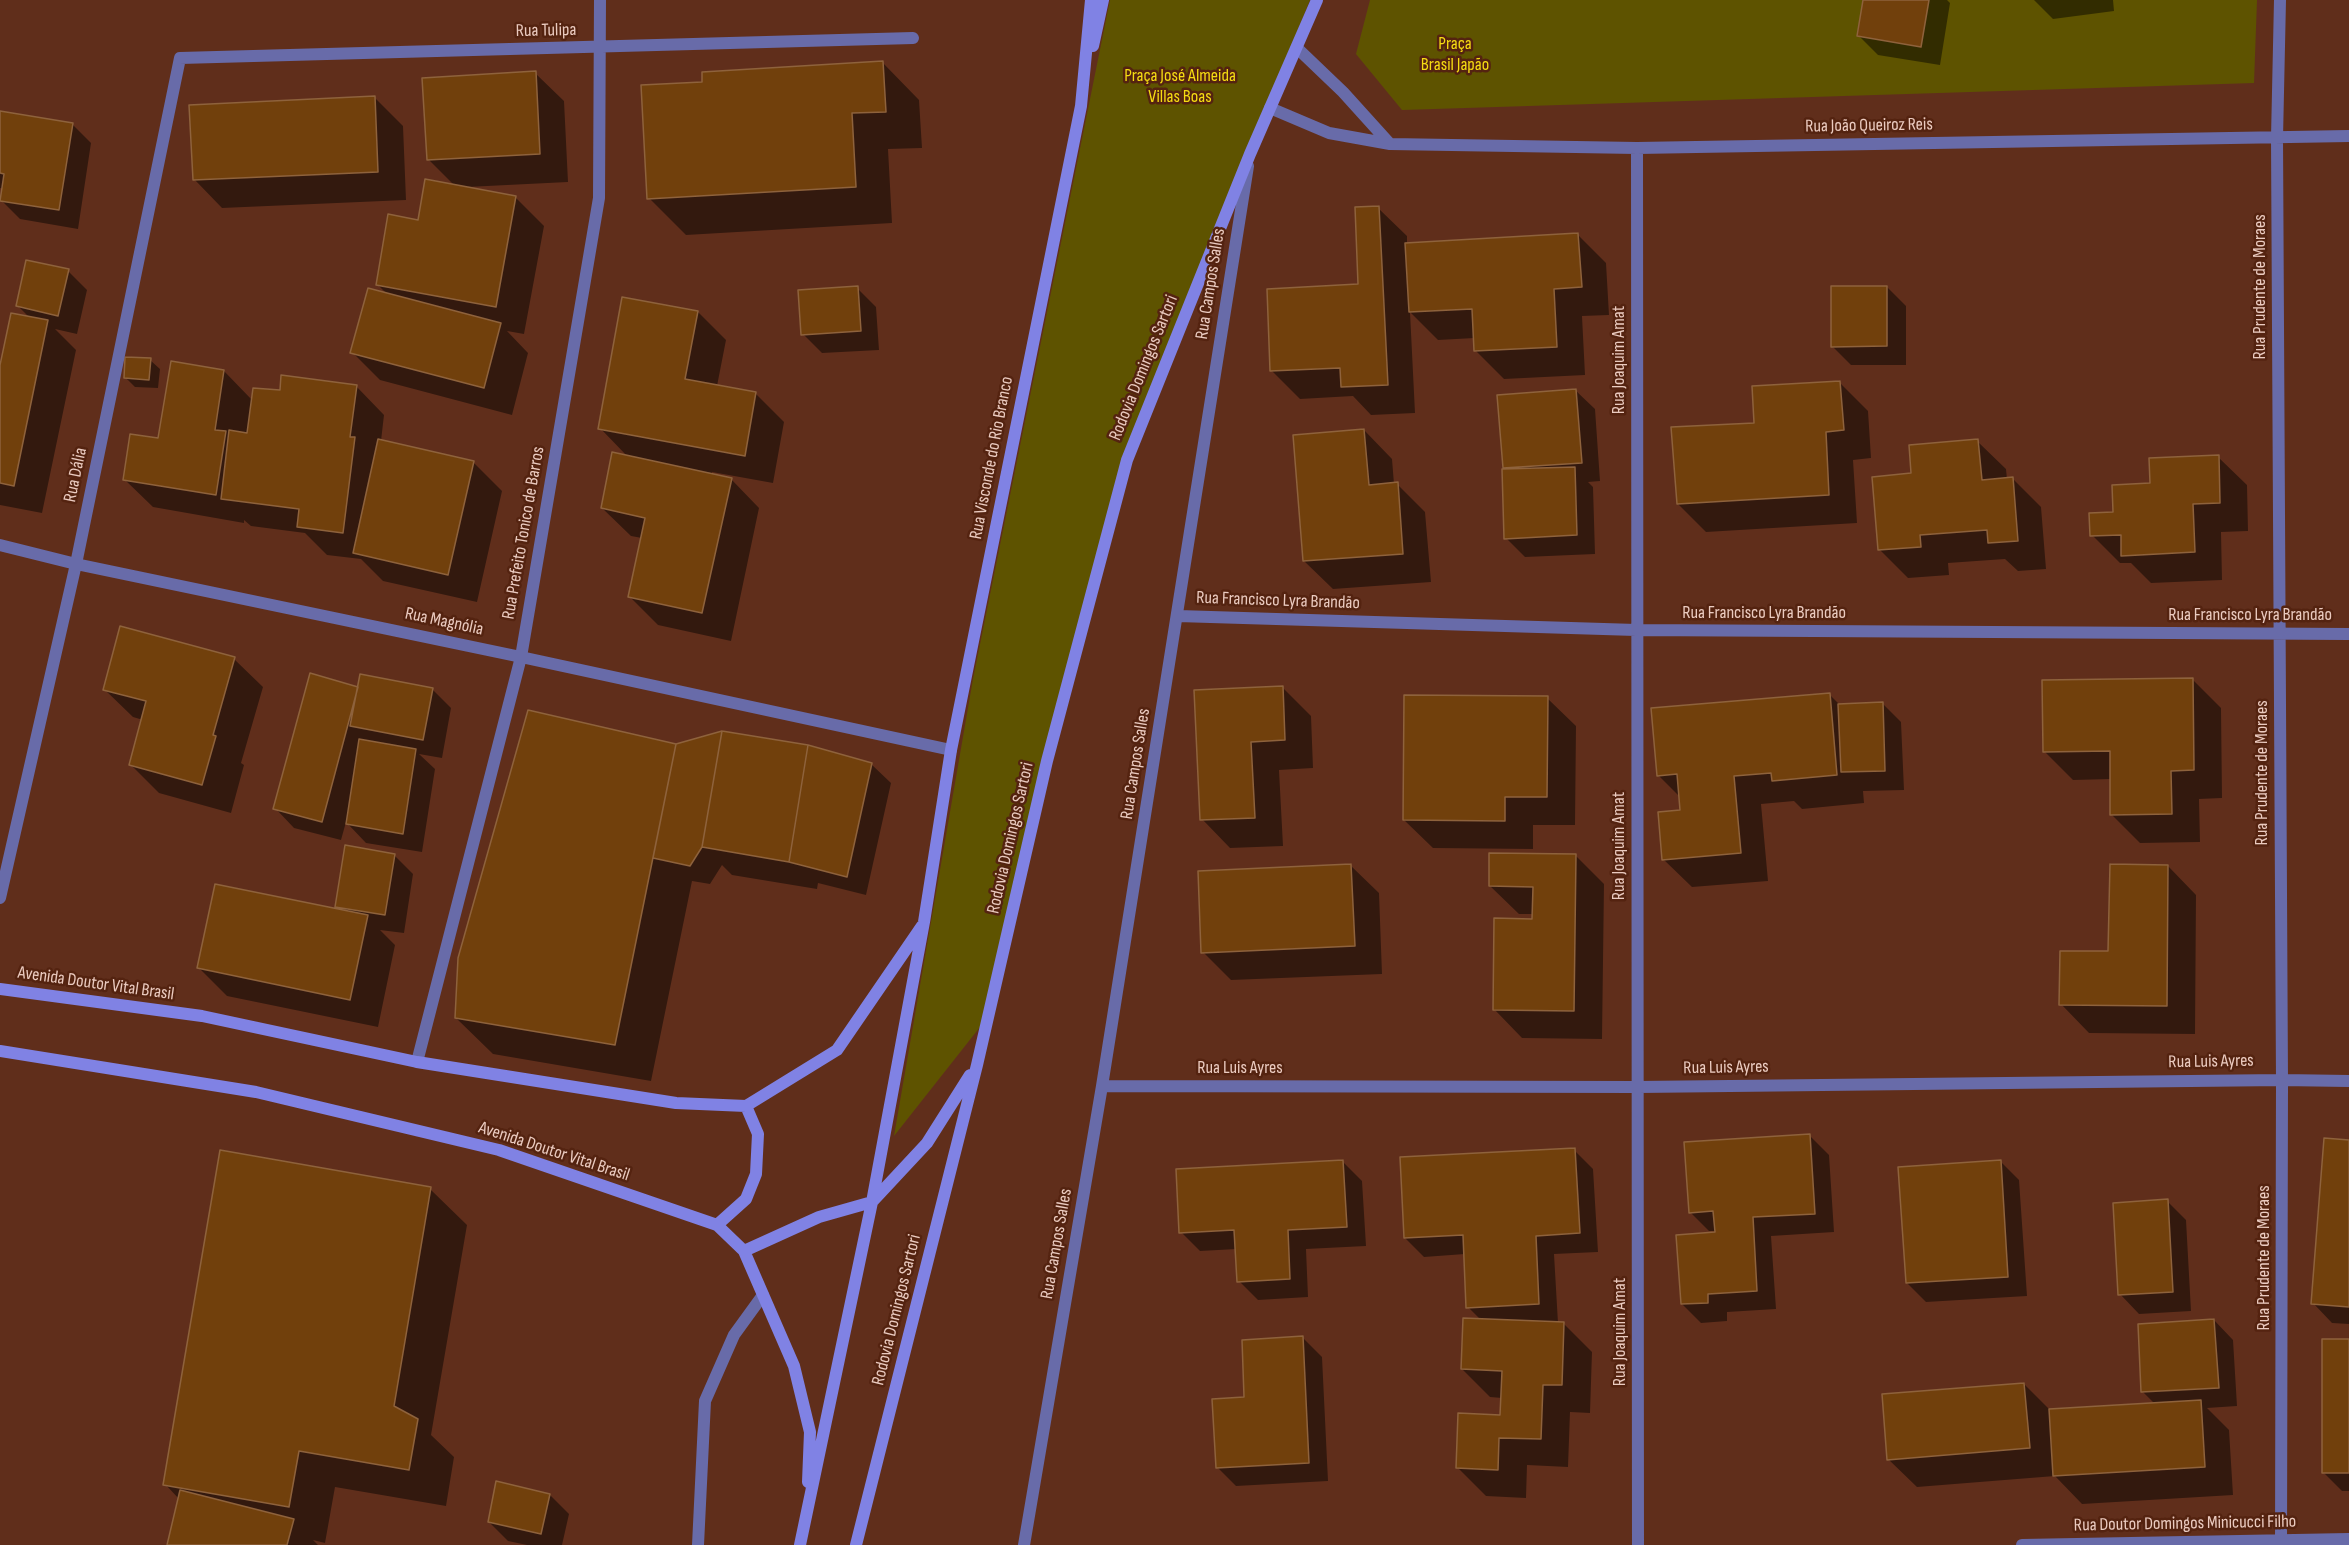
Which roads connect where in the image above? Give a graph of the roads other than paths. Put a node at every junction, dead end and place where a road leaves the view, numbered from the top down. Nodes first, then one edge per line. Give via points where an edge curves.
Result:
1 (600, 0) edge
2 (1091, 0) edge
3 (1103, 0) edge
4 (1317, 0) edge
5 (2280, 0) edge
6 (913, 38) dead end
7 (602, 47) junction
8 (1297, 48) junction
9 (180, 58) joint
10 (1081, 106) junction
11 (1270, 108) junction
12 (2349, 136) edge
13 (2277, 138) junction
14 (1390, 144) junction
15 (1637, 148) junction
16 (1250, 154) junction
17 (0, 545) edge
18 (76, 564) junction
19 (1178, 616) junction
20 (1636, 630) junction
21 (2280, 633) junction
22 (2349, 634) edge
23 (521, 657) junction
24 (951, 750) junction
25 (0, 898) edge
26 (924, 922) junction
27 (0, 989) edge
28 (0, 1051) edge
29 (417, 1062) junction
30 (977, 1065) junction
31 (2282, 1080) junction
32 (2349, 1082) edge
33 (1102, 1086) junction
34 (1638, 1087) junction
35 (746, 1106) junction
36 (872, 1202) junction
37 (717, 1226) junction
38 (744, 1251) junction
39 (763, 1295) junction
40 (808, 1513) junction
41 (2349, 1539) edge
42 (2281, 1542) edge
43 (698, 1545) edge
44 (800, 1545) edge
45 (856, 1545) edge
46 (1024, 1545) edge
47 (1638, 1545) edge
48 (2022, 1545) edge

1 - 7 street, Rua Prefeito Tonico de Barros
2 - 10 main road, Rua Visconde do Rio Branco
3 - 10 main road
4 - 8 main road, Rua Campos Salles
5 - 13 street, Rua Prudente de Moraes
6 - 7 street, Rua Tulipa
7 - 9 street, Rua Tulipa
7 - 23 street, Rua Prefeito Tonico de Barros via 599,198
8 - 11 main road, Rua Campos Salles
8 - 14 street
9 - 18 street, Rua Dália
10 - 24 main road, Rua Visconde do Rio Branco
11 - 14 street, Rua João Queiroz Reis via 1329,134
11 - 16 main road, Rua Campos Salles
12 - 13 street, Rua João Queiroz Reis
13 - 15 street, Rua João Queiroz Reis
13 - 21 street, Rua Prudente de Moraes
14 - 15 street, Rua João Queiroz Reis
15 - 20 street, Rua Joaquim Amat
16 - 19 street, Rua Campos Salles
16 - 30 main road, Rodovia Domingos Sartori via 1127,460 1047,760
17 - 18 street, Rua Magnólia
18 - 23 street, Rua Magnólia
18 - 25 street, Rua Dália
19 - 20 street, Rua Francisco Lyra Brandão
19 - 33 street, Rua Campos Salles
20 - 21 street, Rua Francisco Lyra Brandão
20 - 34 street, Rua Joaquim Amat
21 - 22 street, Rua Francisco Lyra Brandão
21 - 31 street, Rua Prudente de Moraes
23 - 24 street, Rua Magnólia
23 - 29 street, Rua Prefeito Tonico de Barros
24 - 26 main road, Rua Visconde do Rio Branco
26 - 35 main road via 837,1050
26 - 36 main road, Rua Visconde do Rio Branco
27 - 29 main road, Avenida Doutor Vital Brasil via 202,1016
28 - 37 main road, Avenida Doutor Vital Brasil via 256,1092 499,1150
29 - 35 main road, Avenida Doutor Vital Brasil via 676,1103
30 - 36 main road via 927,1143
30 - 45 main road, Rodovia Domingos Sartori
31 - 32 street, Rua Luis Ayres
31 - 34 street, Rua Luis Ayres
31 - 42 street, Rua Prudente de Moraes
33 - 34 street, Rua Luis Ayres
33 - 46 street, Rua Campos Salles
34 - 47 street, Rua Joaquim Amat
35 - 37 main road via 759,1134 756,1174 746,1199
36 - 38 main road via 819,1217
36 - 40 main road, Rua Visconde do Rio Branco
37 - 38 main road, Avenida Doutor Vital Brasil
38 - 39 main road, Avenida Doutor Vital Brasil
39 - 40 main road, Avenida Doutor Vital Brasil via 794,1366 810,1432
39 - 43 street via 734,1335 705,1401
40 - 44 main road
41 - 42 street, Rua Doutor Domingos Minicucci Filho
42 - 48 street, Rua Doutor Domingos Minicucci Filho

